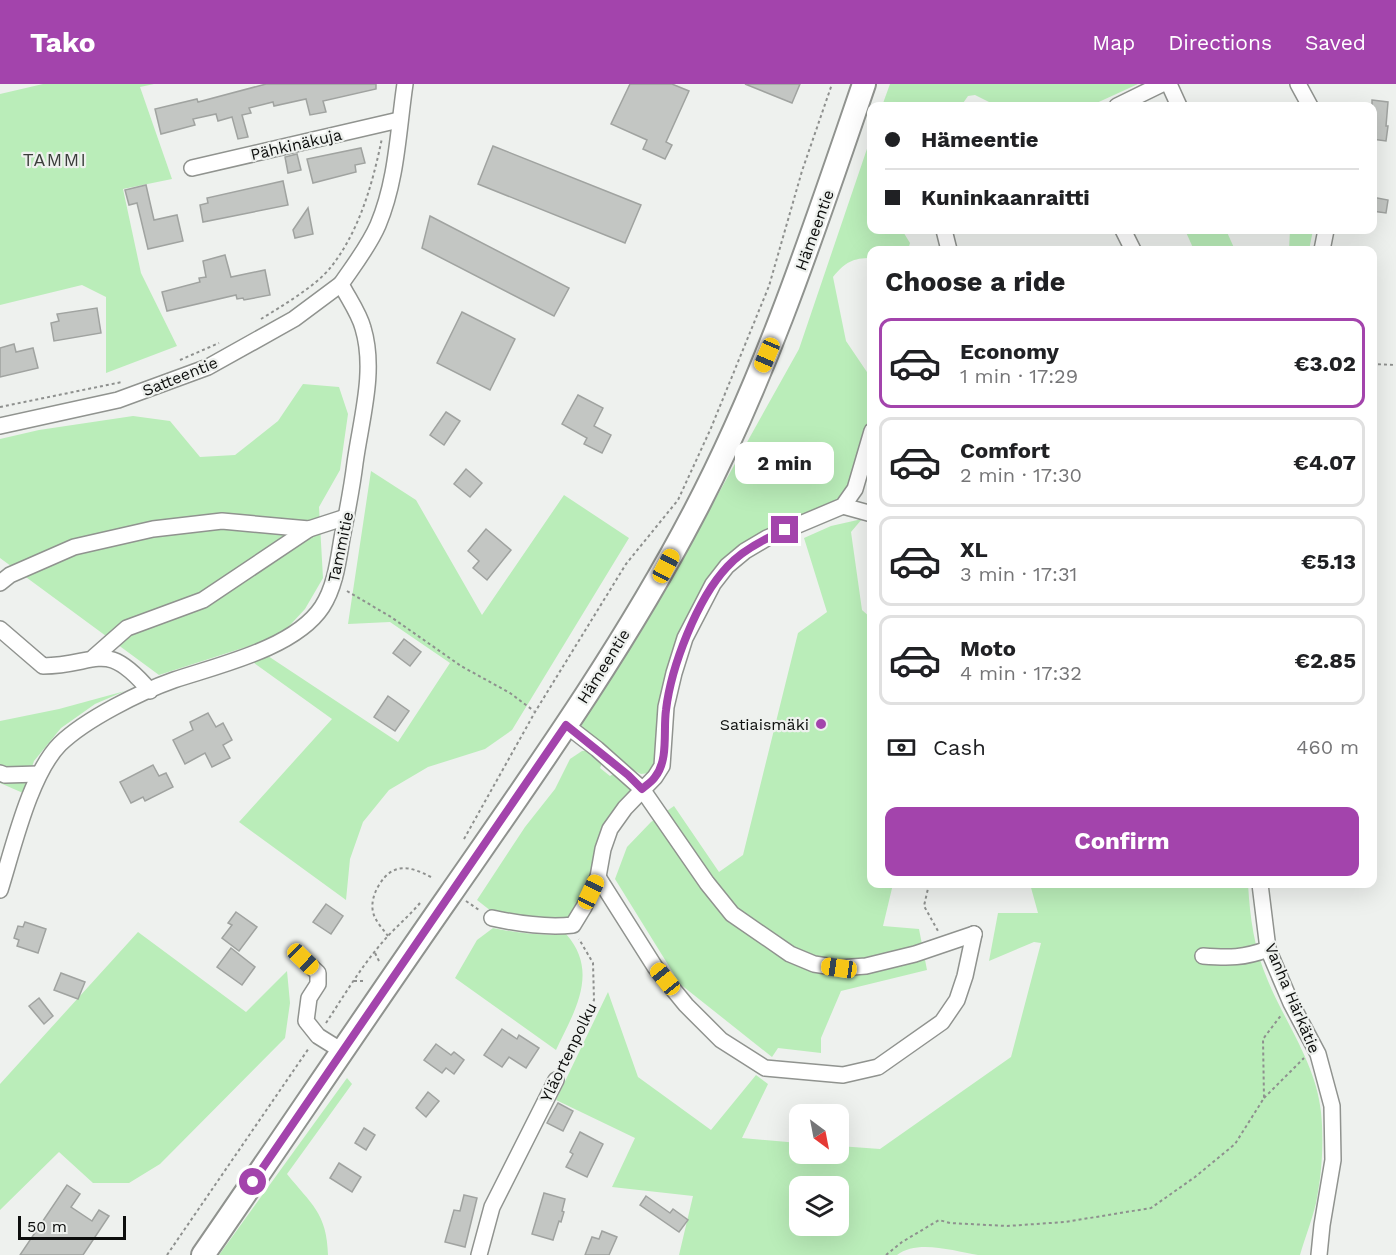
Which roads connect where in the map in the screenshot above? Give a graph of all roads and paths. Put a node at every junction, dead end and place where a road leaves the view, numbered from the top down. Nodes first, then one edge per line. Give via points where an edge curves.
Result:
1 (405, 84) edge
2 (832, 84) edge
3 (864, 84) edge
4 (1162, 84) edge
5 (1169, 84) edge
6 (1298, 84) edge
7 (1125, 102) edge
8 (1177, 102) edge
9 (1308, 102) edge
10 (392, 121) junction
11 (192, 168) dead end
12 (341, 284) junction
13 (257, 321) dead end
14 (220, 342) dead end
15 (172, 364) dead end
16 (1377, 364) edge
17 (1396, 365) edge
18 (122, 382) dead end
19 (0, 407) edge
20 (0, 426) edge
21 (867, 448) edge
22 (843, 506) junction
23 (867, 513) edge
24 (346, 517) junction
25 (309, 529) junction
26 (0, 583) edge
27 (334, 584) junction
28 (0, 629) edge
29 (94, 657) junction
30 (150, 691) junction
31 (535, 712) junction
32 (566, 725) junction
33 (0, 773) edge
34 (39, 774) junction
35 (642, 789) junction
36 (463, 842) dead end
37 (431, 877) dead end
38 (598, 877) junction
39 (927, 888) edge
40 (1260, 888) edge
41 (0, 890) edge
42 (464, 900) dead end
43 (422, 901) dead end
44 (492, 918) joint
45 (573, 925) junction
46 (388, 936) junction
47 (945, 944) junction
48 (1268, 950) junction
49 (375, 953) junction
50 (1203, 956) dead end
51 (303, 959) dead end
52 (379, 961) dead end
53 (354, 981) junction
54 (363, 981) dead end
55 (1291, 1003) junction
56 (318, 1036) junction
57 (1314, 1047) junction
58 (342, 1051) junction
59 (556, 1080) joint
60 (1264, 1098) junction
61 (167, 1255) edge
62 (203, 1255) edge
63 (479, 1255) edge
64 (886, 1255) edge
65 (1319, 1255) edge

1 - 10 street
2 - 31 path via 769,286 678,500 626,564
3 - 32 highway, Hämeentie via 790,297 734,432 666,566
4 - 7 street
5 - 8 street
6 - 9 street
10 - 11 street, Pähkinäkuja
10 - 12 street via 389,193 378,226
10 - 13 path via 356,226 331,267 292,300
12 - 20 street, Satteentie via 294,319 208,367 118,400
12 - 24 street, Tammitie via 363,327 370,365
14 - 15 path
16 - 17 path
18 - 19 path
21 - 22 street via 855,489
22 - 23 street
22 - 35 street via 745,551 713,584 685,638 674,673 666,707 662,766
24 - 25 street
24 - 27 street, Tammitie
25 - 26 street via 222,521 153,529 74,547
25 - 29 street via 203,600 127,628
27 - 30 street, Tammitie via 306,627 282,641
27 - 31 path
28 - 29 street via 43,666
29 - 30 street via 114,659 133,671
30 - 34 street, Tammitie via 128,700 61,743
31 - 36 path
32 - 35 street
32 - 58 highway, Hämeentie
33 - 34 street
34 - 41 street, Tammitie
35 - 38 street via 610,829
35 - 47 street via 732,914 790,954 814,964 839,968 866,966
37 - 46 path via 403,867 386,873 374,894 373,911
38 - 45 street
38 - 47 street via 655,967 686,1005 721,1040 765,1068 843,1075 878,1068 942,1022 957,1000 974,934
39 - 47 path via 924,906
40 - 48 street, Vanha Härkätie
42 - 44 path
43 - 46 path
44 - 45 street via 523,925
45 - 59 path, Yläortenpolku via 593,963 594,1000
46 - 49 path
48 - 50 street via 1248,957
48 - 55 street, Vanha Härkätie
49 - 52 path
49 - 53 path
51 - 56 street via 318,973 306,1021
53 - 54 path
53 - 56 path
55 - 57 street, Vanha Härkätie
55 - 60 path via 1263,1039
56 - 58 street
56 - 61 path
57 - 60 path
57 - 65 street, Vanha Härkätie via 1332,1106 1333,1160
58 - 62 highway, Hämeentie
59 - 63 street, Yläortenpolku via 492,1207
60 - 64 path via 1235,1144 1151,1208 1065,1222 1007,1226 939,1220

